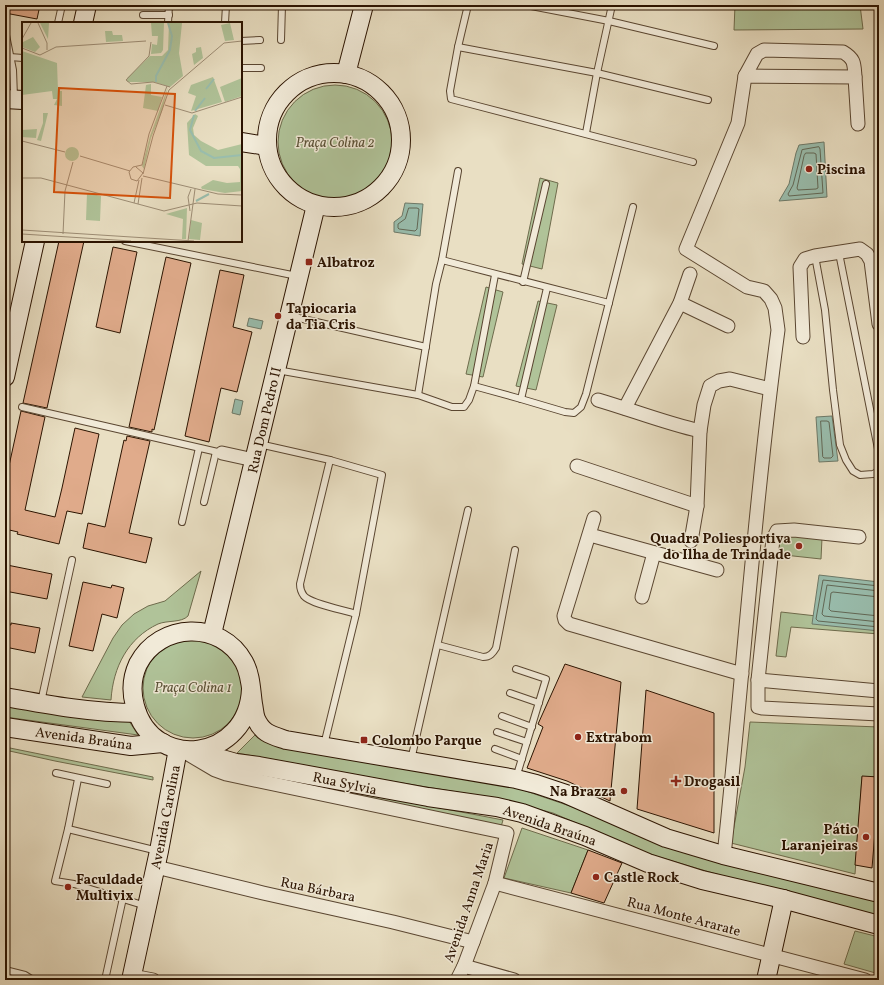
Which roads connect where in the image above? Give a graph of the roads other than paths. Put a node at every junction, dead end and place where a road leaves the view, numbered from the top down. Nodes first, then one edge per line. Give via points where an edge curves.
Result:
1 (62, 5) edge
2 (87, 5) edge
3 (169, 5) edge
4 (226, 5) edge
5 (282, 5) edge
6 (364, 5) edge
7 (468, 5) edge
8 (526, 5) edge
9 (612, 5) edge
10 (169, 14) junction
11 (143, 15) dead end
12 (609, 21) junction
13 (58, 22) edge
14 (83, 22) edge
15 (168, 22) edge
16 (225, 22) edge
17 (5, 30) edge
18 (260, 40) dead end
19 (281, 40) dead end
20 (242, 41) edge
21 (6, 45) edge
22 (714, 46) dead end
23 (458, 47) junction
24 (10, 57) junction
25 (22, 58) edge
26 (242, 68) edge
27 (261, 68) dead end
28 (597, 73) junction
29 (346, 74) junction
30 (745, 76) junction
31 (855, 77) junction
32 (14, 99) edge
33 (708, 100) dead end
34 (858, 124) dead end
35 (586, 133) junction
36 (242, 142) edge
37 (267, 146) junction
38 (693, 162) dead end
39 (458, 172) dead end
40 (546, 184) dead end
41 (316, 205) junction
42 (633, 207) dead end
43 (35, 242) edge
44 (130, 242) edge
45 (839, 253) junction
46 (815, 256) junction
47 (442, 260) junction
48 (690, 274) dead end
49 (495, 275) junction
50 (298, 276) junction
51 (523, 282) junction
52 (547, 288) junction
53 (610, 303) junction
54 (680, 303) junction
55 (289, 316) junction
56 (879, 324) edge
57 (728, 326) dead end
58 (803, 337) dead end
59 (426, 347) junction
60 (276, 370) junction
61 (5, 377) edge
62 (474, 386) junction
63 (770, 389) junction
64 (418, 395) junction
65 (521, 399) junction
66 (598, 400) dead end
67 (22, 407) dead end
68 (625, 408) junction
69 (700, 431) junction
70 (198, 448) junction
71 (219, 452) junction
72 (256, 452) junction
73 (879, 454) edge
74 (330, 460) junction
75 (577, 466) dead end
76 (879, 471) edge
77 (204, 502) dead end
78 (697, 506) junction
79 (468, 510) dead end
80 (594, 518) dead end
81 (182, 522) dead end
82 (590, 535) junction
83 (859, 537) dead end
84 (691, 541) dead end
85 (515, 550) dead end
86 (654, 553) junction
87 (72, 560) dead end
88 (717, 570) dead end
89 (642, 597) dead end
90 (356, 614) junction
91 (212, 634) junction
92 (438, 645) junction
93 (516, 669) dead end
94 (742, 674) junction
95 (758, 680) junction
96 (251, 689) junction
97 (879, 691) edge
98 (510, 693) dead end
99 (5, 697) edge
100 (539, 703) junction
101 (41, 704) junction
102 (137, 713) junction
103 (879, 714) edge
104 (502, 716) dead end
105 (5, 727) edge
106 (532, 727) junction
107 (497, 732) dead end
108 (527, 742) junction
109 (324, 746) junction
110 (178, 748) junction
111 (495, 749) dead end
112 (522, 759) junction
113 (411, 761) junction
114 (56, 772) dead end
115 (78, 779) junction
116 (516, 779) junction
117 (108, 784) dead end
118 (68, 829) junction
119 (508, 833) joint
120 (723, 855) junction
121 (158, 859) junction
122 (495, 883) junction
123 (879, 893) edge
124 (123, 898) junction
125 (784, 899) junction
126 (147, 907) junction
127 (879, 925) edge
128 (473, 942) junction
129 (772, 956) junction
130 (464, 966) junction
131 (5, 970) edge
132 (132, 978) edge
133 (32, 980) edge
134 (105, 980) edge
135 (153, 980) edge
136 (458, 980) edge
137 (514, 980) edge
138 (766, 980) edge
139 (865, 980) edge

1 - 13 lane
2 - 14 street
3 - 10 lane
4 - 16 lane
5 - 19 lane
6 - 29 street
7 - 23 lane
8 - 12 lane
9 - 12 lane
10 - 11 lane
10 - 15 lane
12 - 22 lane
12 - 28 lane
17 - 21 lane
18 - 20 lane
21 - 24 lane
23 - 28 lane
23 - 35 lane via 450,90 451,99
24 - 25 lane
24 - 32 lane
26 - 27 lane
28 - 33 lane
28 - 35 lane
29 - 37 street via 327,73 308,78 285,94 270,118
29 - 41 street via 374,86 391,105 400,129 398,160 389,179 366,200 336,208
30 - 31 street
30 - 31 street via 758,54 764,50 843,52 854,61
30 - 63 street via 738,123 686,249 746,287 764,291 771,299 778,330
31 - 34 street
35 - 38 lane
36 - 37 street
37 - 41 street via 272,165 282,182 294,195
39 - 47 lane
40 - 51 lane
41 - 50 street, Rua Dom Pedro II
42 - 53 lane
43 - 61 street
44 - 50 lane
45 - 46 street
45 - 56 street via 860,249 871,261
45 - 73 lane
46 - 58 street via 805,259 800,266
46 - 76 lane via 825,310 840,445 853,471 860,475
47 - 49 lane
47 - 59 lane
48 - 54 street
49 - 51 lane
49 - 62 lane
50 - 55 street, Rua Dom Pedro II
51 - 52 lane
52 - 53 lane
52 - 65 lane
53 - 65 lane via 581,407 574,413 565,412
54 - 57 street
54 - 68 street
55 - 59 lane
55 - 60 street, Rua Dom Pedro II
59 - 64 lane
60 - 64 lane
60 - 72 street, Rua Dom Pedro II
62 - 64 lane via 464,408 452,408
62 - 65 lane
63 - 69 street via 730,379 710,386
63 - 94 street
66 - 68 street
67 - 70 lane
68 - 69 street via 670,424
69 - 78 street
70 - 71 lane
70 - 81 lane
71 - 72 street
71 - 77 lane
72 - 74 lane
72 - 91 street, Rua Dom Pedro II
74 - 90 lane via 382,475
74 - 90 lane via 300,584 301,591 312,601
75 - 78 street
78 - 84 street
79 - 92 lane
80 - 82 street
82 - 86 street
82 - 94 street via 564,616 565,620 570,624
83 - 95 street via 794,530 777,531 772,539
85 - 92 lane via 493,653 483,657
86 - 88 street
86 - 89 street
87 - 101 lane
90 - 109 lane
91 - 96 street via 227,643 240,656 248,671
91 - 102 street via 193,631 174,634 165,637 149,649 134,674 133,699
92 - 113 lane
93 - 100 lane via 546,679
94 - 120 street
95 - 97 street
95 - 103 street via 758,707
96 - 109 street via 255,718 266,733 286,740
96 - 110 street via 249,706 242,722 224,741 207,748
98 - 100 lane
99 - 101 street, Avenida Braúna
100 - 106 lane
101 - 102 street, Avenida Braúna via 110,713
102 - 110 street via 148,730
104 - 106 lane
105 - 110 street, Avenida Braúna via 132,746
106 - 108 lane
107 - 108 lane
108 - 112 lane
109 - 113 street
110 - 119 street, Rua Sylvia via 226,774
110 - 121 street, Avenida Carolina
110 - 125 street, Avenida Braúna via 236,764 522,813 648,863 702,880
111 - 112 lane
112 - 116 lane
113 - 116 street
114 - 115 lane
115 - 117 lane
115 - 118 lane
116 - 120 street via 566,794 666,838
118 - 121 lane
118 - 124 lane via 55,881
119 - 122 street, Avenida Anna Maria
120 - 123 street
121 - 126 street, Avenida Carolina
121 - 128 street, Rua Bárbara via 263,893
122 - 128 street, Avenida Anna Maria
122 - 129 street, Rua Monte Ararate
124 - 126 lane
124 - 134 lane
125 - 127 street, Avenida Braúna
125 - 129 street
126 - 132 street, Avenida Carolina
128 - 130 street, Avenida Anna Maria
129 - 138 street
129 - 139 street, Rua Monte Ararate
130 - 136 street, Avenida Anna Maria
130 - 137 street
131 - 133 lane via 25,975
132 - 135 street

